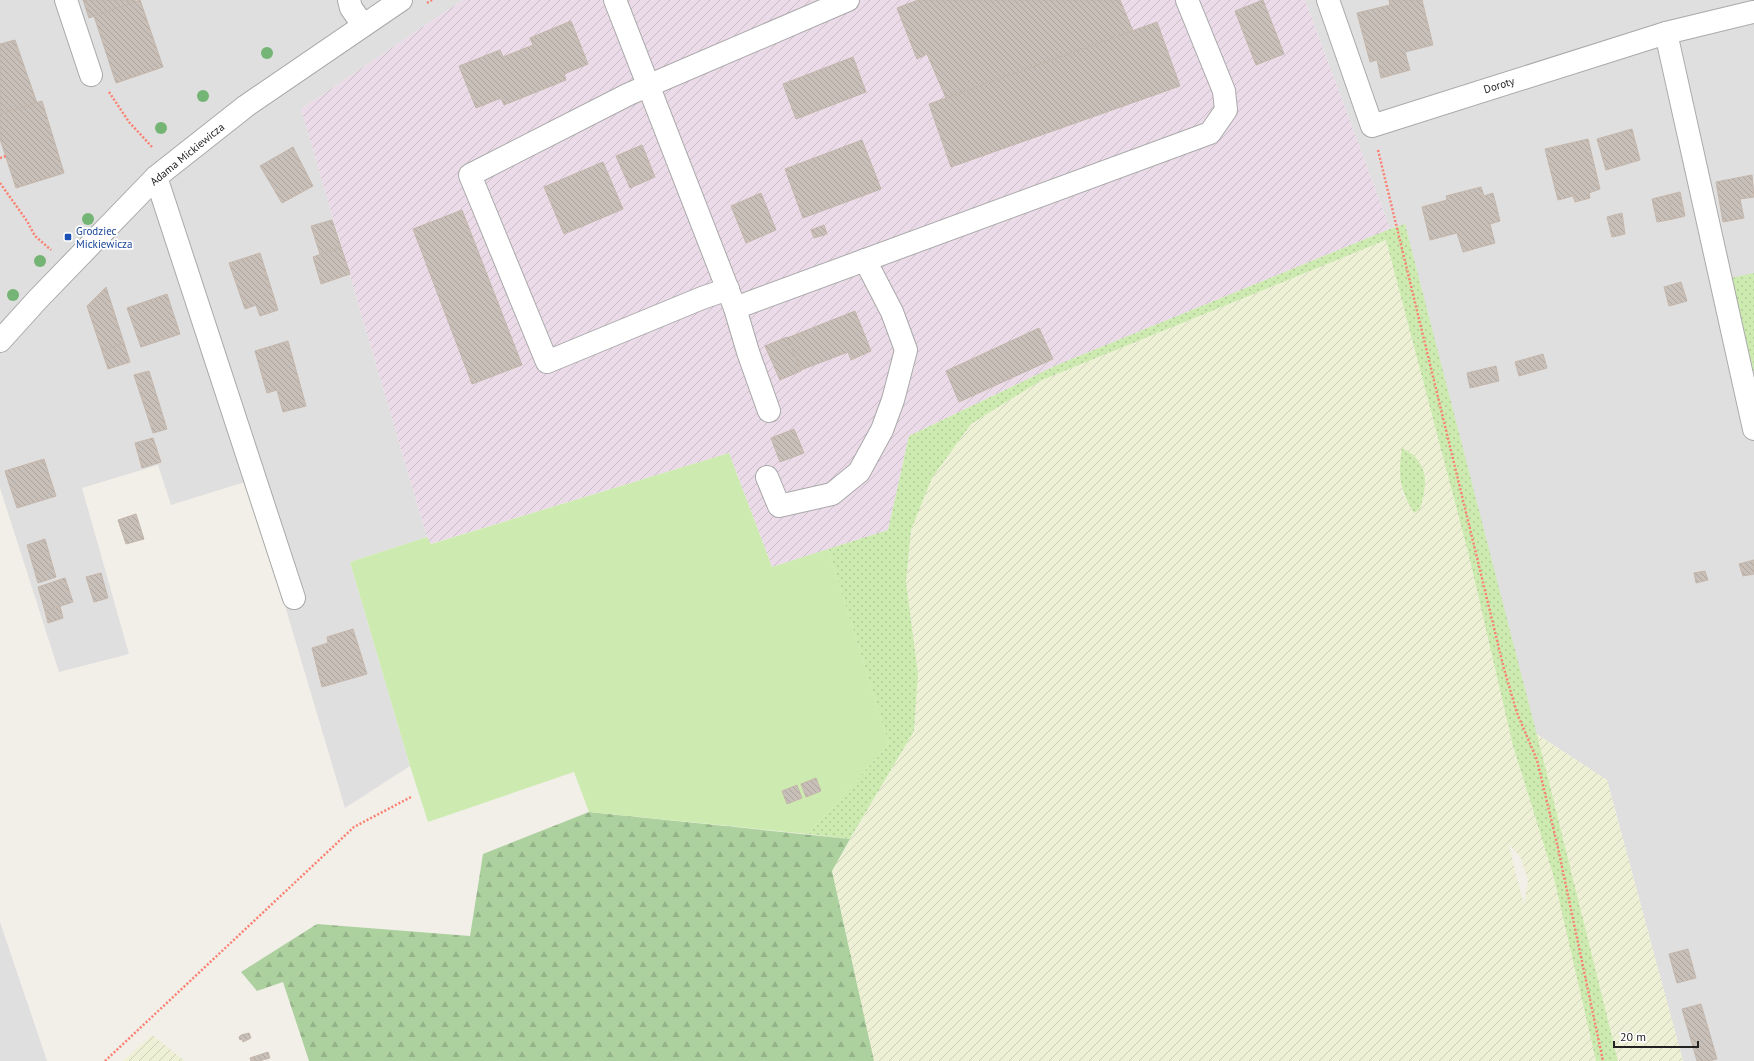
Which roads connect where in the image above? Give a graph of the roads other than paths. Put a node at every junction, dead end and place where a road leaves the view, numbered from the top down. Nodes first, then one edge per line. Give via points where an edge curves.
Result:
1 (66, 0) edge
2 (349, 0) edge
3 (401, 0) edge
4 (615, 0) edge
5 (848, 0) edge
6 (1187, 0) edge
7 (1328, 0) edge
8 (1752, 9) edge
9 (363, 26) junction
10 (1666, 33) junction
11 (99, 82) road end
12 (648, 85) junction
13 (156, 177) junction
14 (865, 260) junction
15 (732, 299) junction
16 (0, 340) edge
17 (769, 410) dead end
18 (1754, 430) edge
19 (767, 478) dead end
20 (294, 598) dead end

1 - 11 street
2 - 9 street via 351,8
3 - 9 street, Adama Mickiewicza
4 - 12 street
5 - 12 street
6 - 14 street via 1224,91 1226,110 1210,133
7 - 10 street, Doroty via 1372,126
8 - 10 street, Doroty
9 - 13 street, Adama Mickiewicza via 246,106
10 - 18 street
12 - 15 street
12 - 15 street via 470,175 547,362 702,298
13 - 16 street, Adama Mickiewicza
13 - 20 street
14 - 15 street
14 - 19 street via 892,312 906,350 882,430 859,472 832,494 779,506
15 - 17 street

